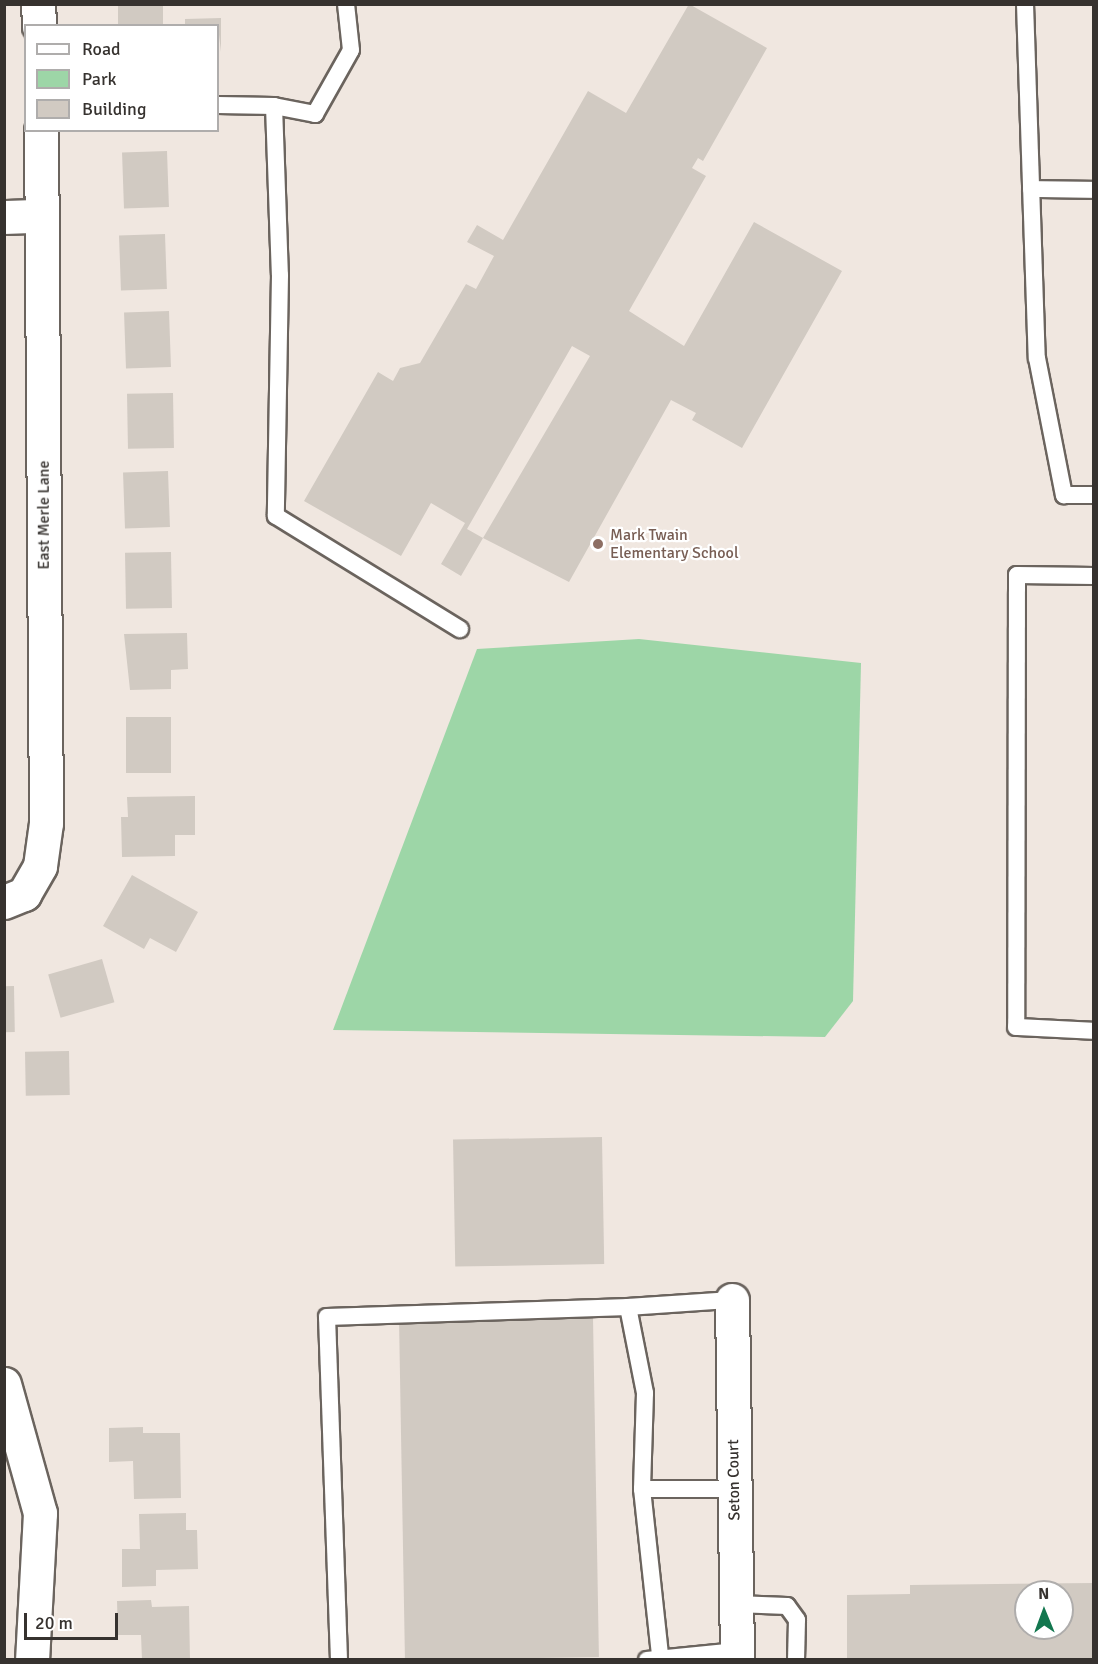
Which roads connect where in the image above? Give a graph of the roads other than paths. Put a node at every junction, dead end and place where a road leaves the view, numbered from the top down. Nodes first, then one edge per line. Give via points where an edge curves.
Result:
1 (39, 4) edge
2 (346, 4) edge
3 (1025, 4) edge
4 (39, 24) edge
5 (219, 105) edge
6 (274, 106) junction
7 (40, 132) edge
8 (1031, 189) junction
9 (1094, 190) edge
10 (41, 216) junction
11 (4, 217) edge
12 (1094, 495) edge
13 (1094, 576) edge
14 (460, 629) dead end
15 (14, 898) edge
16 (1094, 1031) edge
17 (732, 1300) joint
18 (628, 1307) junction
19 (6, 1385) edge
20 (642, 1489) junction
21 (735, 1490) junction
22 (736, 1604) junction
23 (737, 1655) edge
24 (653, 1658) edge
25 (32, 1659) edge
26 (339, 1659) edge
27 (796, 1659) edge

1 - 4 street
2 - 6 lane via 351,50 315,114
3 - 8 lane
5 - 6 lane
6 - 14 lane via 280,275 276,516
7 - 10 street, East Merle Lane
8 - 9 lane
8 - 12 lane via 1037,358 1064,495
10 - 11 street
10 - 15 street, East Merle Lane via 46,823 40,867
13 - 16 lane via 1017,575 1016,1027
17 - 18 lane
17 - 21 street, Seton Court
18 - 20 lane via 645,1393
18 - 26 lane via 327,1317
19 - 25 street via 16,1440 40,1513
20 - 21 lane
20 - 24 lane
21 - 22 street, Seton Court
22 - 23 street, Seton Court
22 - 27 lane via 787,1606 796,1620
23 - 24 lane

